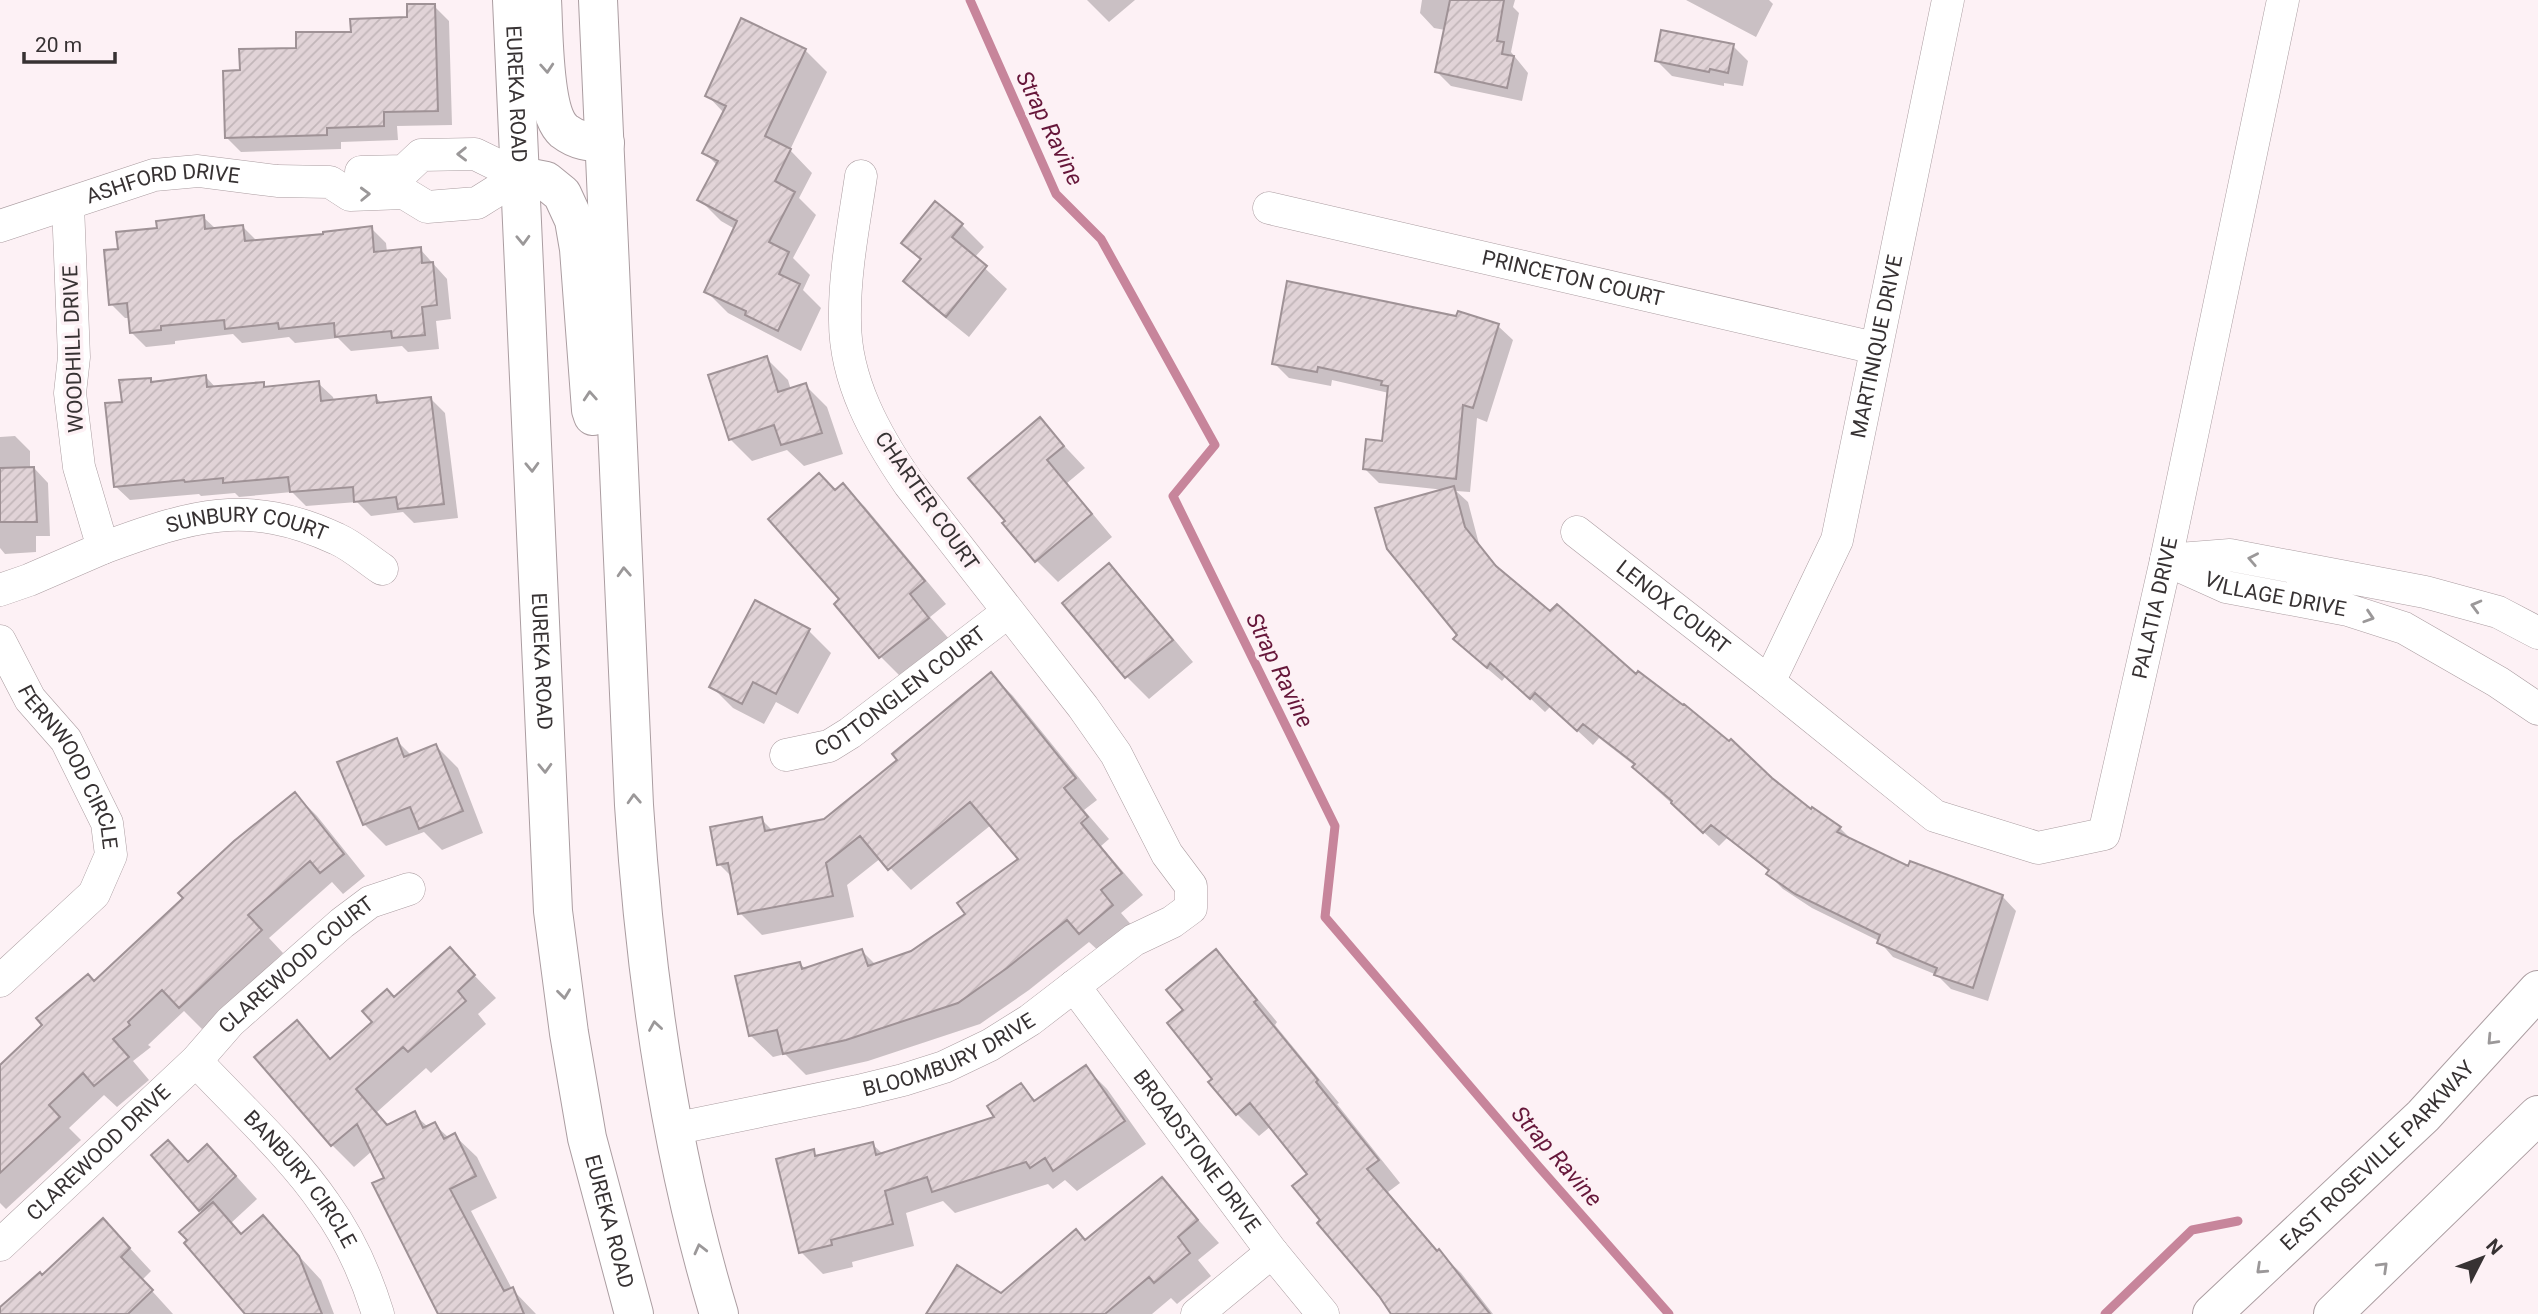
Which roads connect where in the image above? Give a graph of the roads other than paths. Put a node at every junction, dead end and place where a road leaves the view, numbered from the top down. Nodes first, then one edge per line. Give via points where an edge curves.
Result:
1 (512, 0) edge
2 (542, 0) edge
3 (598, 0) edge
4 (1948, 0) edge
5 (2283, 0) edge
6 (605, 143) junction
7 (520, 176) junction
8 (861, 176) dead end
9 (404, 182) junction
10 (68, 205) junction
11 (1269, 208) dead end
12 (0, 226) edge
13 (1875, 348) junction
14 (620, 483) junction
15 (1577, 531) dead end
16 (103, 548) junction
17 (2166, 559) junction
18 (382, 569) dead end
19 (0, 590) edge
20 (1008, 612) junction
21 (2538, 634) edge
22 (0, 641) edge
23 (1769, 682) junction
24 (2538, 709) edge
25 (786, 755) dead end
26 (409, 889) dead end
27 (1191, 908) joint
28 (0, 981) edge
29 (1073, 986) junction
30 (2538, 990) edge
31 (196, 1061) junction
32 (2538, 1115) edge
33 (673, 1129) junction
34 (0, 1245) edge
35 (1272, 1252) junction
36 (378, 1314) edge
37 (634, 1314) edge
38 (719, 1314) edge
39 (1197, 1314) edge
40 (1323, 1314) edge
41 (2212, 1314) edge
42 (2333, 1314) edge

1 - 7 main road, EUREKA ROAD
2 -> 6 main road via 552,112 564,131 581,142
3 - 6 main road
4 - 13 street, MARTINIQUE DRIVE
5 - 17 street, PALATIA DRIVE
6 - 14 main road
7 - 9 street, ASHFORD DRIVE via 477,204 427,206
7 -> 9 street, ASHFORD DRIVE via 475,154 421,155
14 -> 7 main road via 591,410 574,220 562,194 547,181
7 -> 37 main road, EUREKA ROAD via 553,911 587,1138
8 - 20 street, CHARTER COURT via 844,323 849,362 863,405 885,449
9 - 10 street, ASHFORD DRIVE via 347,173 330,182 177,171 154,174
10 - 12 street, ASHFORD DRIVE
10 - 16 street, WOODHILL DRIVE via 74,357 70,393 79,467
11 - 13 street, PRINCETON COURT
13 - 23 street, MARTINIQUE DRIVE via 1837,540
33 -> 14 main road via 640,908
15 - 23 street, LENOX COURT
16 - 18 street, SUNBURY COURT via 206,516 248,513 291,521 339,540
16 - 19 street
21 -> 17 street, VILLAGE DRIVE via 2498,612 2425,592 2230,555
17 - 23 street, PALATIA DRIVE via 2104,834 2038,848 1935,816
17 -> 24 street, VILLAGE DRIVE via 2226,587 2348,610 2404,628
20 - 25 street, COTTONGLEN COURT via 850,733 829,746
20 - 27 street, CHARTER COURT via 1116,754 1167,854 1191,886
22 - 28 street, FERNWOOD CIRCLE via 30,699 66,740 107,823 111,855 94,894
26 - 31 street, CLAREWOOD COURT via 370,902 342,923 230,1023
27 - 29 street, BLOOMBURY DRIVE via 1134,940
29 - 33 street, BLOOMBURY DRIVE via 1030,1020 944,1067 858,1091
29 - 35 street, BROADSTONE DRIVE
30 -> 41 main road, EAST ROSEVILLE PARKWAY via 2423,1116
31 - 34 street, CLAREWOOD DRIVE
31 - 36 street, BANBURY CIRCLE via 325,1203 352,1250
42 -> 32 main road
38 -> 33 main road via 699,1250
35 - 39 street
35 - 40 street, BROADSTONE DRIVE

